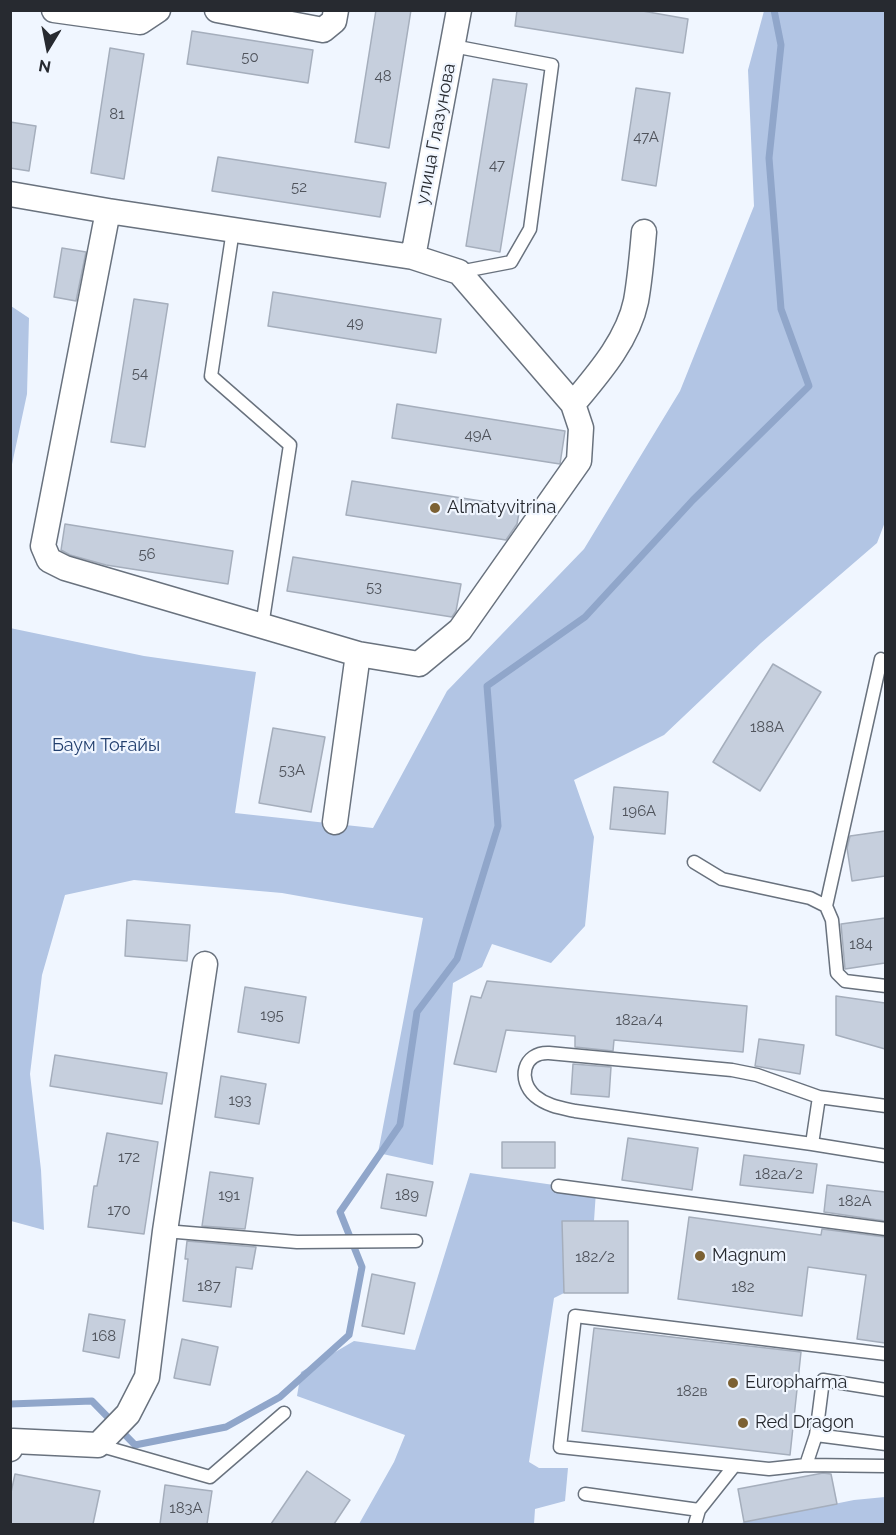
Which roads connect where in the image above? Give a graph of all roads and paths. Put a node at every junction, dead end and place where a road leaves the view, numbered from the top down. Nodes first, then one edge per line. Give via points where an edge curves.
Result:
1 (54, 10) edge
2 (158, 10) edge
3 (217, 10) edge
4 (336, 10) edge
5 (459, 10) edge
6 (453, 46) junction
7 (10, 194) edge
8 (108, 211) junction
9 (233, 230) junction
10 (645, 232) dead end
11 (413, 257) junction
12 (459, 272) junction
13 (573, 404) junction
14 (262, 626) junction
15 (358, 654) junction
16 (881, 658) dead end
17 (335, 822) dead end
18 (694, 862) dead end
19 (826, 906) junction
20 (205, 964) dead end
21 (885, 986) edge
22 (819, 1097) junction
23 (885, 1106) edge
24 (812, 1144) junction
25 (885, 1156) edge
26 (558, 1186) dead end
27 (885, 1230) edge
28 (165, 1231) junction
29 (416, 1241) dead end
30 (885, 1354) edge
31 (885, 1390) edge
32 (284, 1413) dead end
33 (816, 1435) junction
34 (885, 1444) edge
35 (98, 1445) junction
36 (10, 1449) edge
37 (806, 1465) junction
38 (734, 1466) junction
39 (885, 1466) edge
40 (585, 1494) dead end
41 (699, 1510) junction
42 (695, 1524) edge

1 - 2 street via 140,22
3 - 4 street via 323,30 334,21
5 - 6 street, улица Глазунова
6 - 11 street, улица Глазунова
6 - 12 lane via 552,65 530,229 511,262
7 - 8 street
8 - 9 street
8 - 14 street via 43,546 50,560 65,568
9 - 11 street
9 - 14 lane via 211,376 290,445
10 - 13 street via 635,304 624,333
11 - 12 street
12 - 13 street
13 - 15 street via 581,428 579,461 460,630 419,664
14 - 15 street
15 - 17 street
16 - 19 lane
18 - 19 lane via 722,879 810,898
19 - 21 lane via 832,920 837,973 845,981
20 - 28 street
22 - 23 lane
22 - 24 lane
22 - 24 lane via 732,1070 542,1053 530,1058 525,1068 530,1091 548,1105
24 - 25 lane
26 - 27 lane
28 - 29 lane via 297,1242
28 - 35 street via 147,1377 127,1416
30 - 38 lane via 575,1316 560,1448
31 - 33 lane via 823,1380
32 - 35 lane via 210,1477
33 - 34 lane
33 - 37 lane
35 - 36 street via 13,1441
37 - 38 lane via 769,1470
37 - 39 lane
38 - 41 lane
40 - 41 lane
41 - 42 lane

